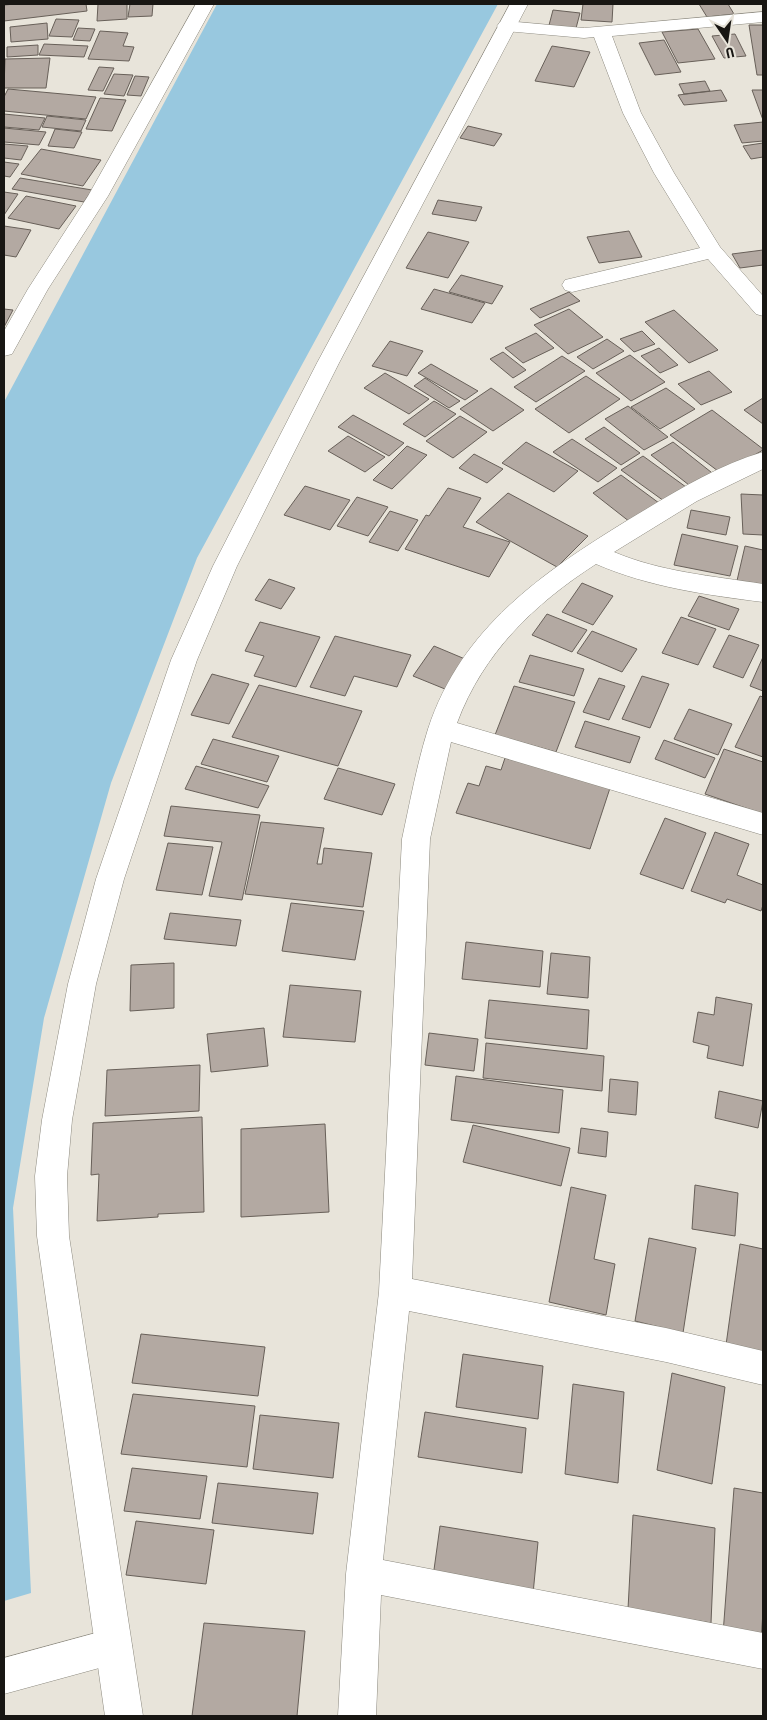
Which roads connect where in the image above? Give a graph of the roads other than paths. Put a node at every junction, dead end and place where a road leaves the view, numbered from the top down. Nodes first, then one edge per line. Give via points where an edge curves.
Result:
1 (205, 4) edge
2 (513, 15) edge
3 (763, 17) edge
4 (601, 31) junction
5 (712, 251) junction
6 (572, 285) dead end
7 (763, 309) edge
8 (4, 349) edge
9 (763, 460) edge
10 (594, 553) junction
11 (763, 592) edge
12 (441, 729) junction
13 (763, 824) edge
14 (395, 1292) junction
15 (763, 1368) edge
16 (364, 1574) junction
17 (114, 1646) junction
18 (763, 1651) edge
19 (4, 1676) edge
20 (124, 1716) edge
21 (358, 1716) edge

1 - 8 street via 98,196
2 - 4 street via 565,33
2 - 17 street via 328,363 225,566 184,660 110,879 82,984 57,1120 51,1176 53,1236
3 - 4 street
4 - 5 street via 632,113
5 - 6 street
5 - 7 street
9 - 10 street via 673,505
10 - 11 street via 631,569 668,578
10 - 12 street via 536,593 492,636 458,690
12 - 13 street
12 - 14 street via 416,839
14 - 15 street via 666,1345
14 - 16 street
16 - 18 street
16 - 21 street
17 - 19 street
17 - 20 street

